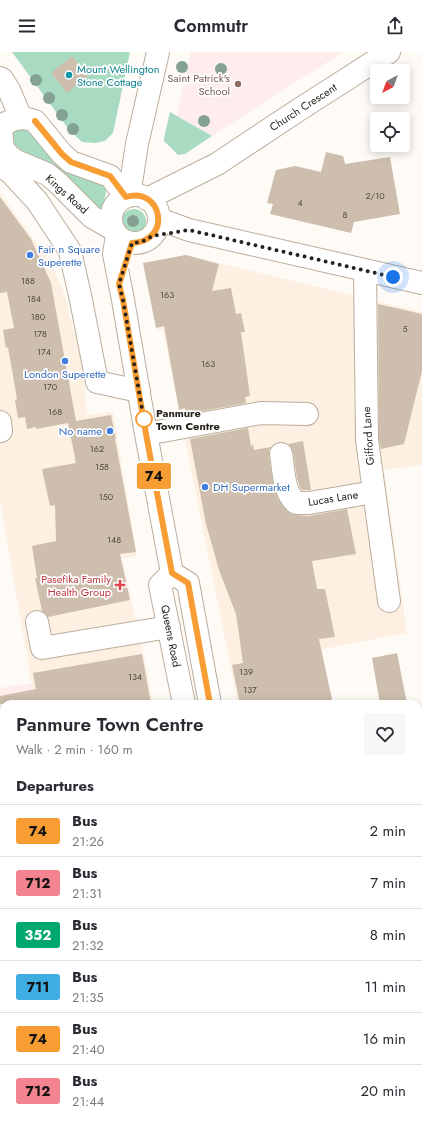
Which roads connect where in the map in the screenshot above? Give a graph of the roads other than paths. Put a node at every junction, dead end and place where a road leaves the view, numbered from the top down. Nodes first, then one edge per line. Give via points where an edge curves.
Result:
1 (158, 52) edge
2 (389, 52) edge
3 (0, 78) edge
4 (9, 116) edge
5 (1, 154) edge
6 (138, 217) junction
7 (365, 270) junction
8 (422, 284) edge
9 (140, 391) junction
10 (308, 414) dead end
11 (146, 434) junction
12 (281, 454) dead end
13 (374, 492) junction
14 (172, 573) junction
15 (389, 601) dead end
16 (37, 622) dead end
17 (169, 627) junction
18 (183, 700) edge
19 (209, 700) edge

1 - 6 street via 137,144
2 - 6 street, Church Crescent
3 - 4 street via 9,90
4 - 5 street via 1,131
4 - 6 street via 35,121 71,162 110,176
5 - 6 street, Kings Road via 47,174 92,217
5 - 9 street via 11,173 37,201 70,251 97,382
6 - 7 street, Kings Road
6 - 9 street via 114,254
7 - 8 street, Kings Road
7 - 13 street, Gifford Lane via 366,440
9 - 11 street
10 - 11 street via 261,413
11 - 14 street
12 - 13 street, Lucas Lane via 286,490 296,503
13 - 15 street, Gifford Lane
14 - 17 street, Queens Road via 160,585
14 - 19 street via 188,583
16 - 17 street via 42,648
17 - 18 street, Queens Road

